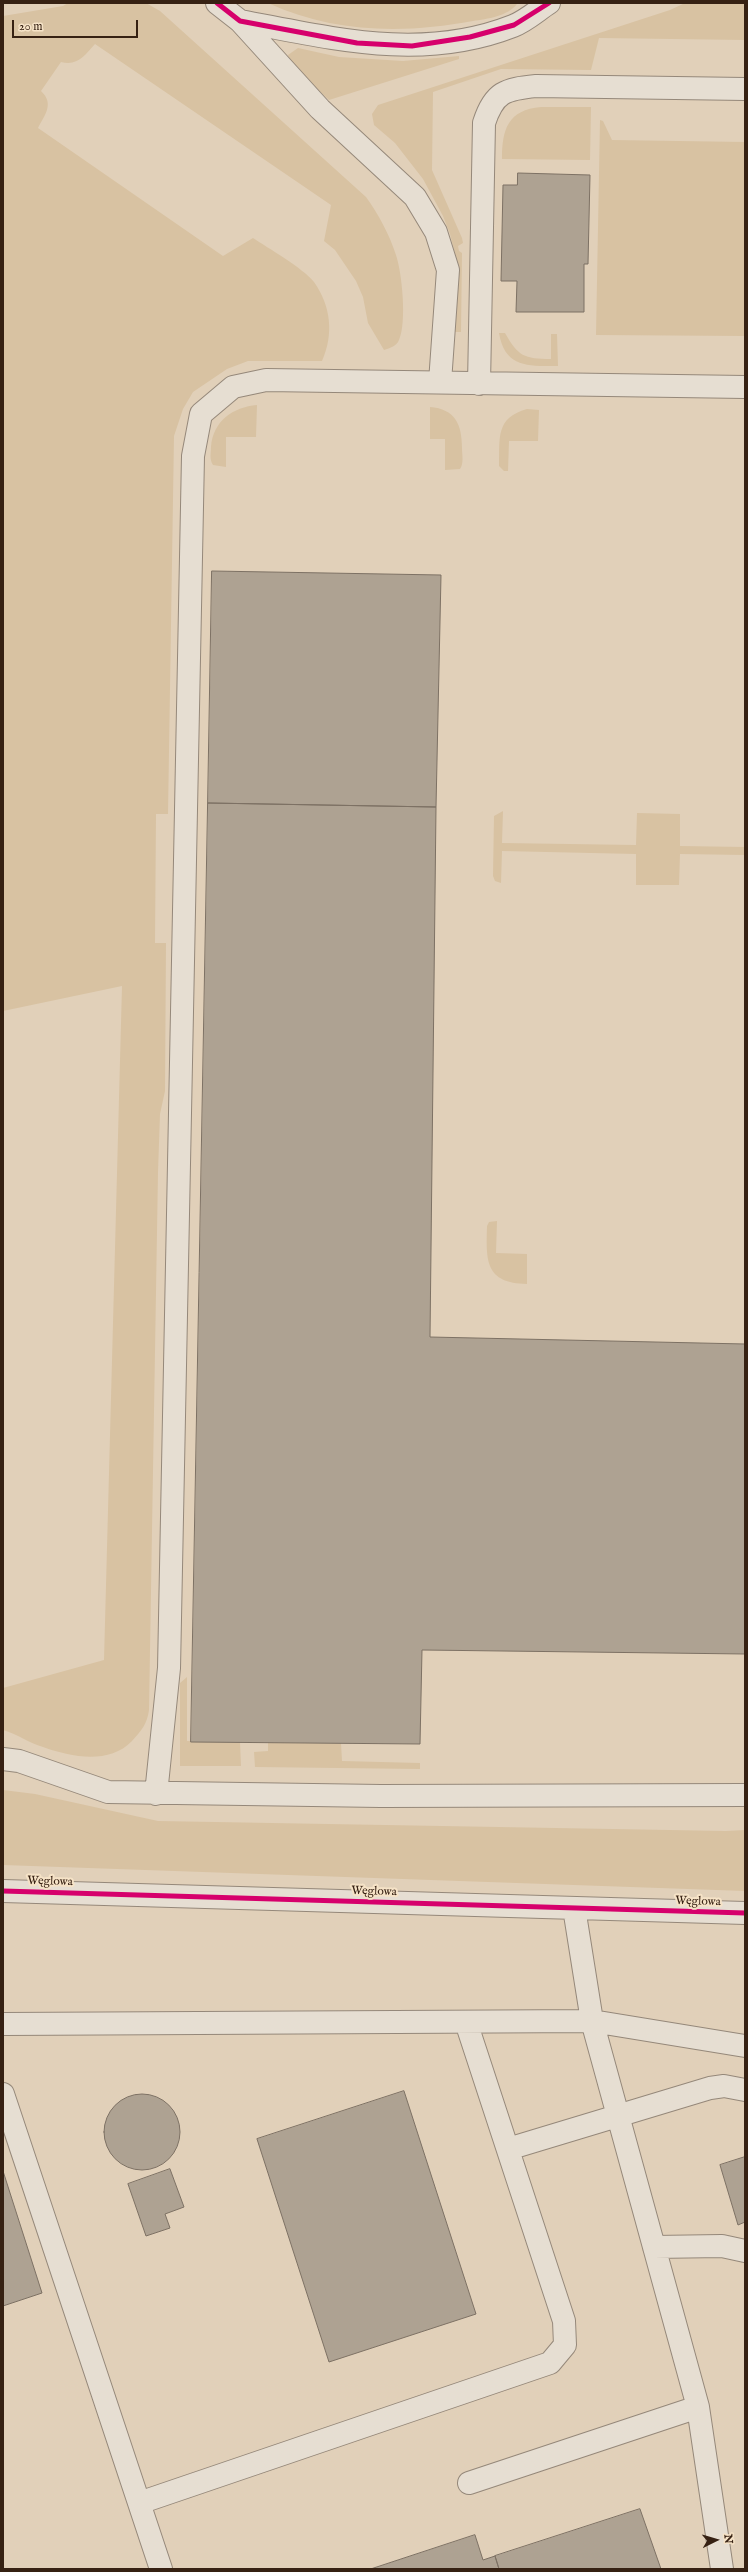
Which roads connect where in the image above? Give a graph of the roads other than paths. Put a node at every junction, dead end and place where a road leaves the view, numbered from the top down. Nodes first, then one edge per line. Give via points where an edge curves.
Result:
1 (217, 3) edge
2 (549, 3) edge
3 (240, 21) junction
4 (745, 89) edge
5 (440, 382) junction
6 (479, 384) junction
7 (745, 387) edge
8 (3, 1759) edge
9 (156, 1794) junction
10 (745, 1795) edge
11 (3, 1891) edge
12 (574, 1908) junction
13 (745, 1913) edge
14 (592, 2021) junction
15 (466, 2022) junction
16 (3, 2024) edge
17 (745, 2046) edge
18 (745, 2090) edge
19 (3, 2094) edge
20 (620, 2117) junction
21 (508, 2149) junction
22 (654, 2247) junction
23 (745, 2251) edge
24 (698, 2407) junction
25 (469, 2483) dead end
26 (139, 2503) junction
27 (161, 2569) edge
28 (722, 2569) edge

1 - 3 street
2 - 3 street via 514,25 470,37 412,46 357,43
3 - 5 street via 320,109 414,197 436,232 448,270
4 - 6 street via 536,86 515,88 500,94 489,106 484,123
5 - 6 street
5 - 9 street via 266,380 233,387 201,414 193,456 169,1668
6 - 7 street
8 - 9 street via 19,1761 108,1792
9 - 10 street
11 - 12 street, Węglowa
12 - 13 street, Węglowa
12 - 14 street
14 - 15 street
14 - 17 street
14 - 20 street
15 - 16 street
15 - 21 street
18 - 20 street via 724,2086 710,2088
19 - 26 street
20 - 21 street
20 - 22 street
21 - 26 street via 564,2320 565,2344 550,2363
22 - 23 street via 722,2246
22 - 24 street
24 - 25 street
24 - 28 street
26 - 27 street

